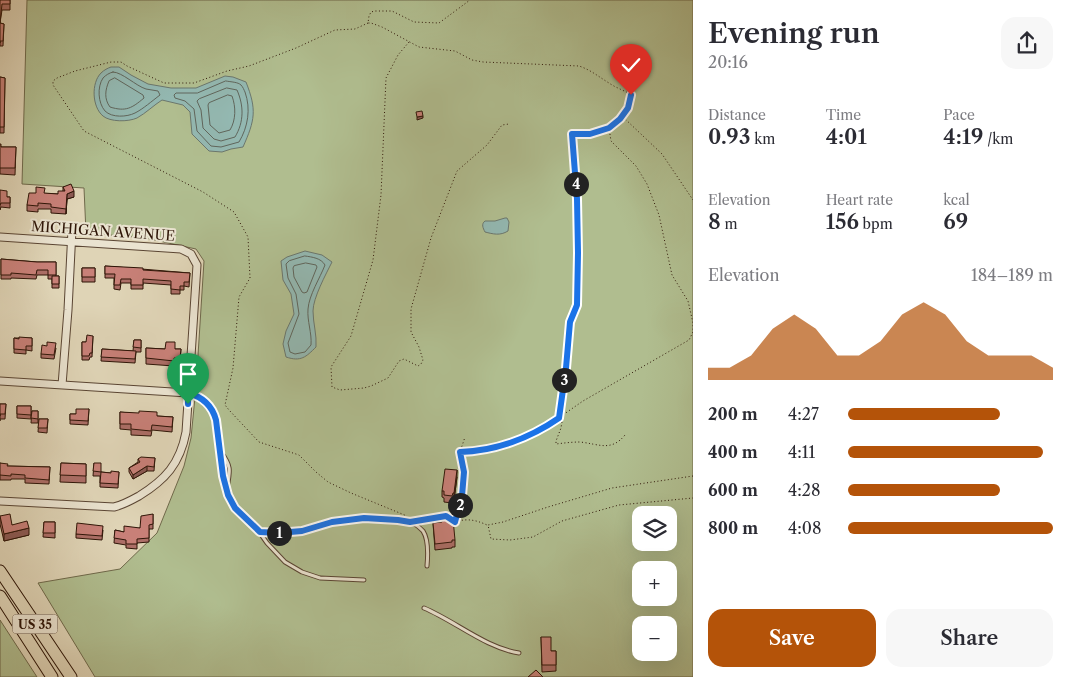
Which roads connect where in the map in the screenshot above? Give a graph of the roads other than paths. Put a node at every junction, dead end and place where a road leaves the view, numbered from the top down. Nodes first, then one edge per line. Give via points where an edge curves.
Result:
1 (72, 230) dead end
2 (0, 237) edge
3 (71, 241) junction
4 (0, 381) edge
5 (62, 386) junction
6 (188, 393) junction
7 (221, 452) junction
8 (227, 489) junction
9 (0, 501) edge
10 (446, 516) road end
11 (410, 522) junction
12 (260, 532) junction
13 (427, 566) dead end
14 (0, 571) edge
15 (364, 580) dead end
16 (0, 596) edge
17 (424, 608) dead end
18 (519, 653) dead end
19 (52, 677) edge
20 (70, 677) edge

1 - 3 street
2 - 3 street, MICHIGAN AVENUE
3 - 5 street
3 - 6 street, MICHIGAN AVENUE via 181,249 191,254 196,265
4 - 5 street
5 - 6 street
6 - 7 lane via 202,398 214,411
6 - 9 street via 184,441 174,465 158,483 126,503 106,507
7 - 8 lane
7 - 8 lane via 230,469
8 - 12 lane via 235,508
10 - 11 lane
11 - 12 lane via 364,518 332,522 302,531
11 - 13 lane via 423,531
12 - 15 lane via 267,544 302,572 320,578
14 - 20 main road, US 35
16 - 19 main road, US 35
17 - 18 lane via 496,647

